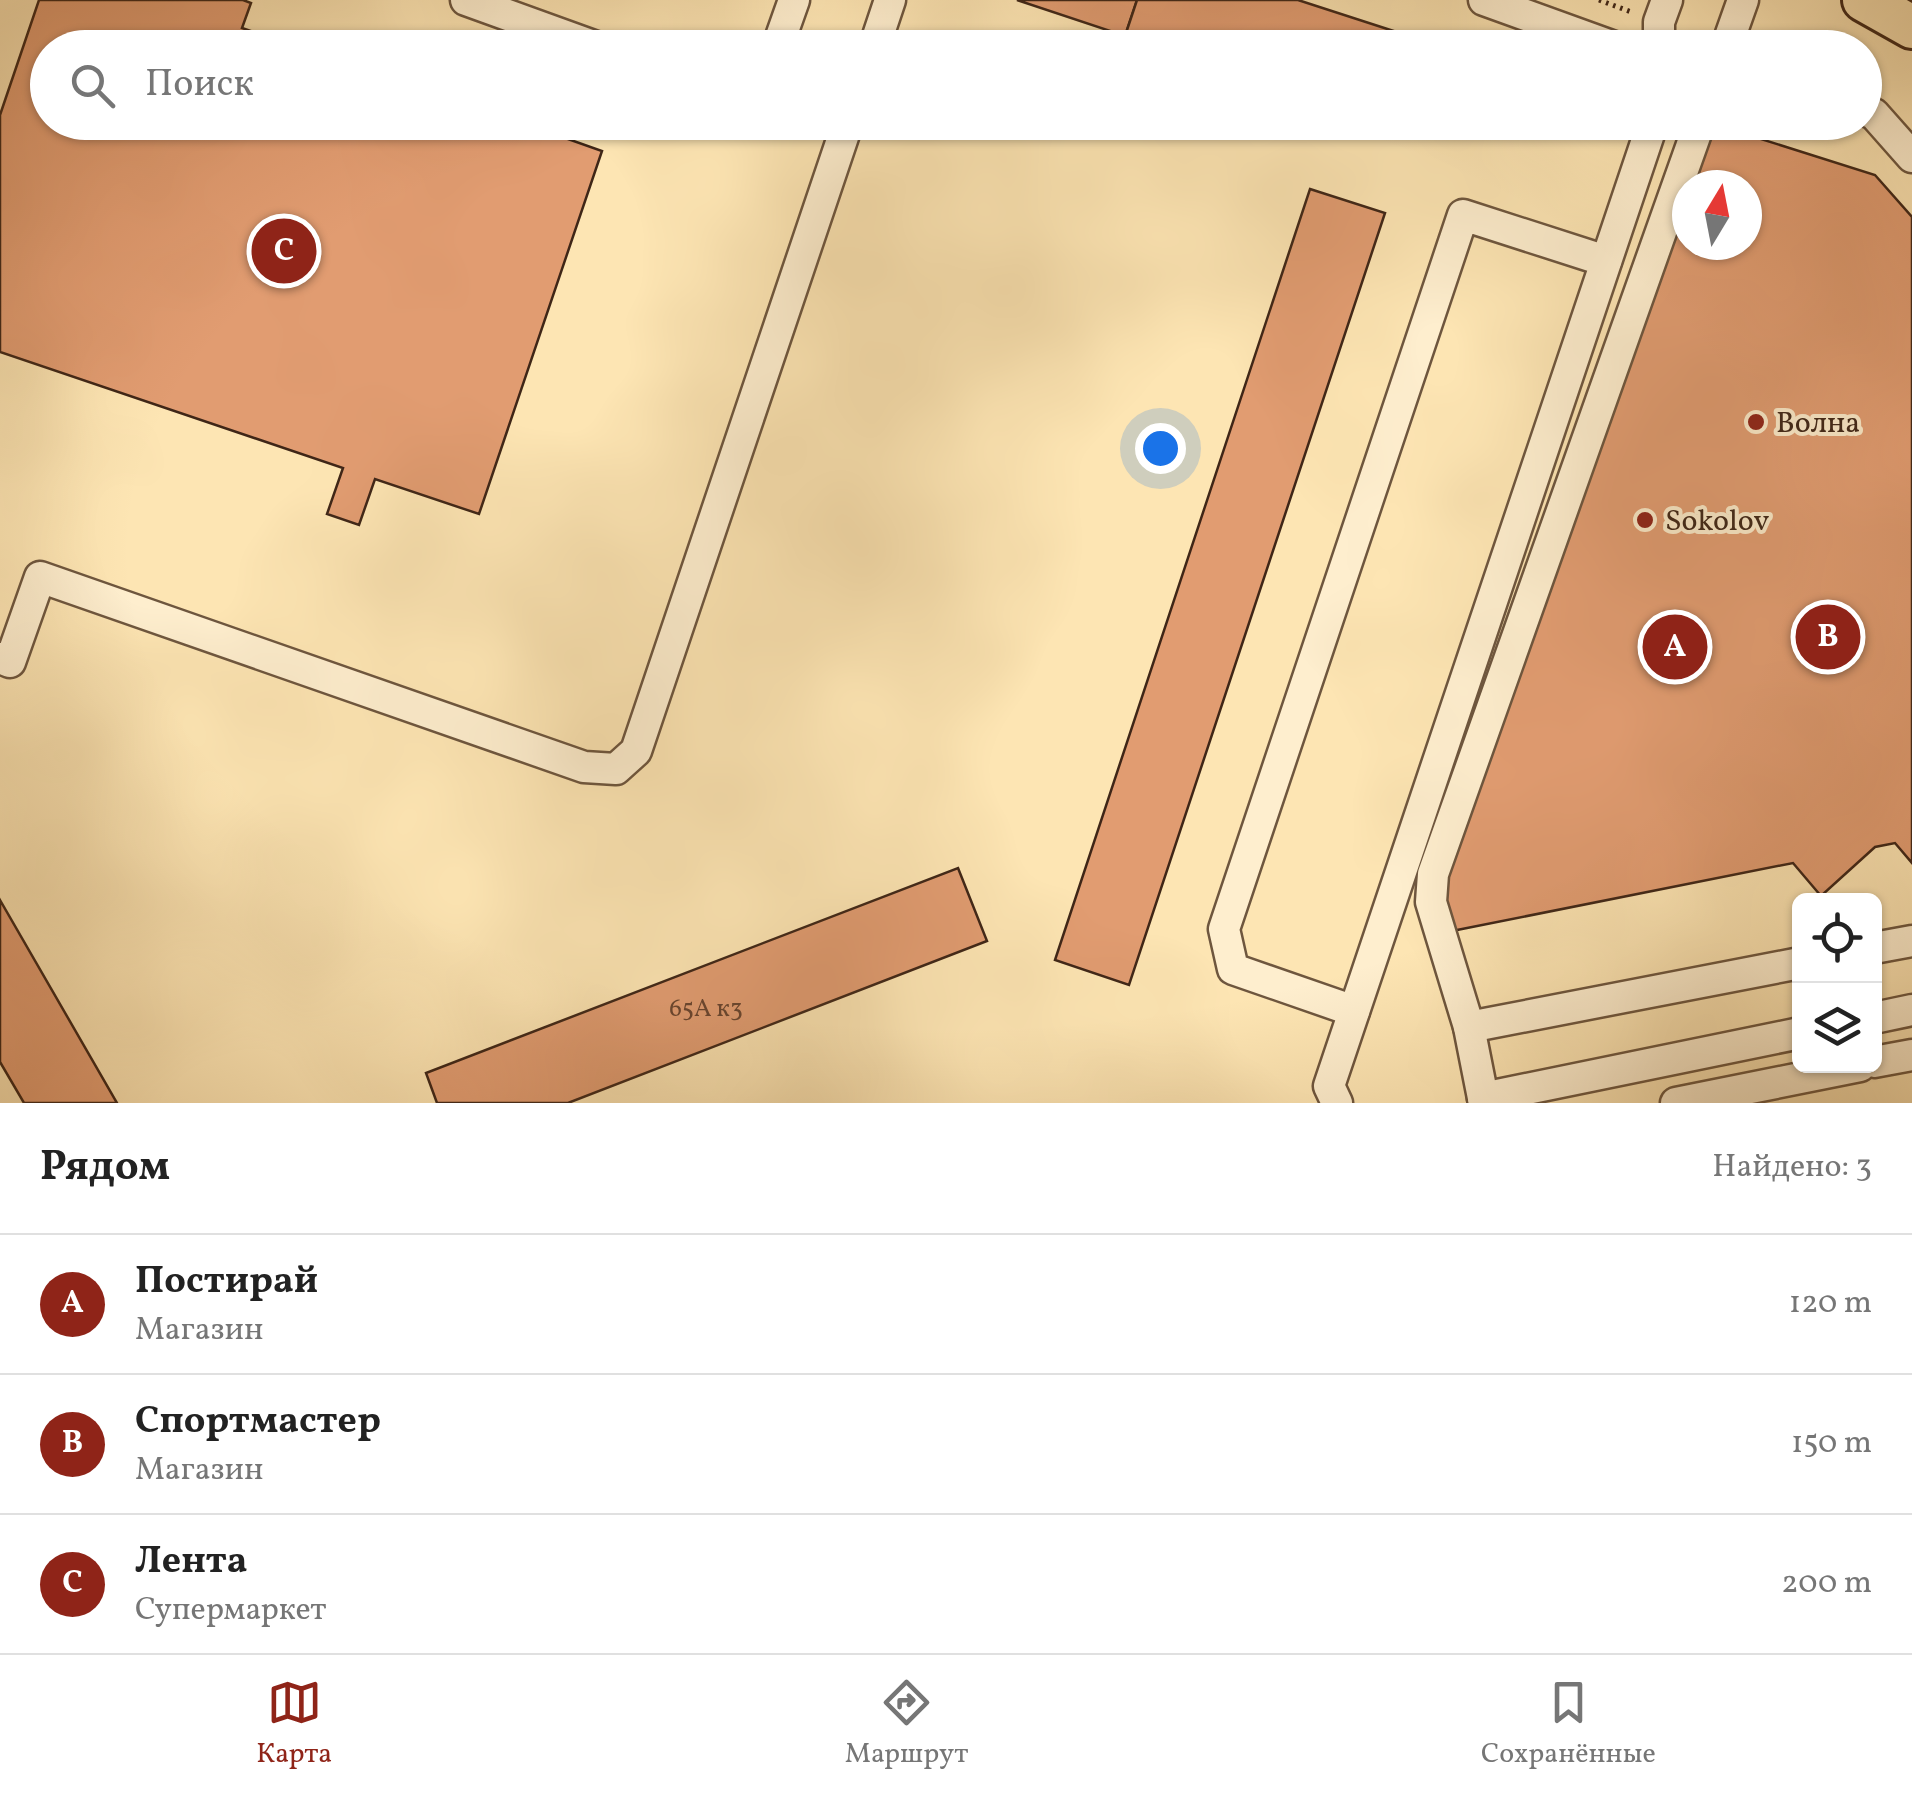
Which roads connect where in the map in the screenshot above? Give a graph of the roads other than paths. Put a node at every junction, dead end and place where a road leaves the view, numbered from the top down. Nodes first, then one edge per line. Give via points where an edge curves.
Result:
1 (466, 0) edge
2 (794, 0) edge
3 (890, 0) edge
4 (1484, 0) edge
5 (1667, 0) edge
6 (1743, 0) edge
7 (1864, 0) edge
8 (1912, 27) edge
9 (550, 30) edge
10 (783, 30) edge
11 (880, 30) edge
12 (1567, 30) edge
13 (1659, 30) edge
14 (1732, 30) edge
15 (1882, 123) edge
16 (842, 140) edge
17 (1647, 140) edge
18 (1694, 140) edge
19 (1912, 157) edge
20 (1606, 261) junction
21 (0, 658) edge
22 (1912, 941) edge
23 (1882, 947) edge
24 (1792, 965) edge
25 (1912, 1010) edge
26 (1354, 1011) junction
27 (1882, 1016) edge
28 (1470, 1028) junction
29 (1792, 1035) edge
30 (1912, 1055) edge
31 (1882, 1061) edge
32 (1825, 1073) edge
33 (1483, 1100) edge
34 (1337, 1103) edge
35 (1676, 1103) edge

1 - 9 street
2 - 10 street
3 - 11 street
4 - 12 street
5 - 13 street
6 - 14 street
7 - 8 highway
15 - 19 street
16 - 21 street via 636,751 616,769 584,768 40,577 10,662
17 - 20 street
18 - 28 street via 1433,874 1432,902
20 - 26 street
20 - 26 street via 1463,216 1423,334 1224,928 1232,969
22 - 23 street
24 - 28 street
25 - 27 street
26 - 34 street via 1329,1086
28 - 33 street
29 - 33 street
30 - 31 street
32 - 35 street

